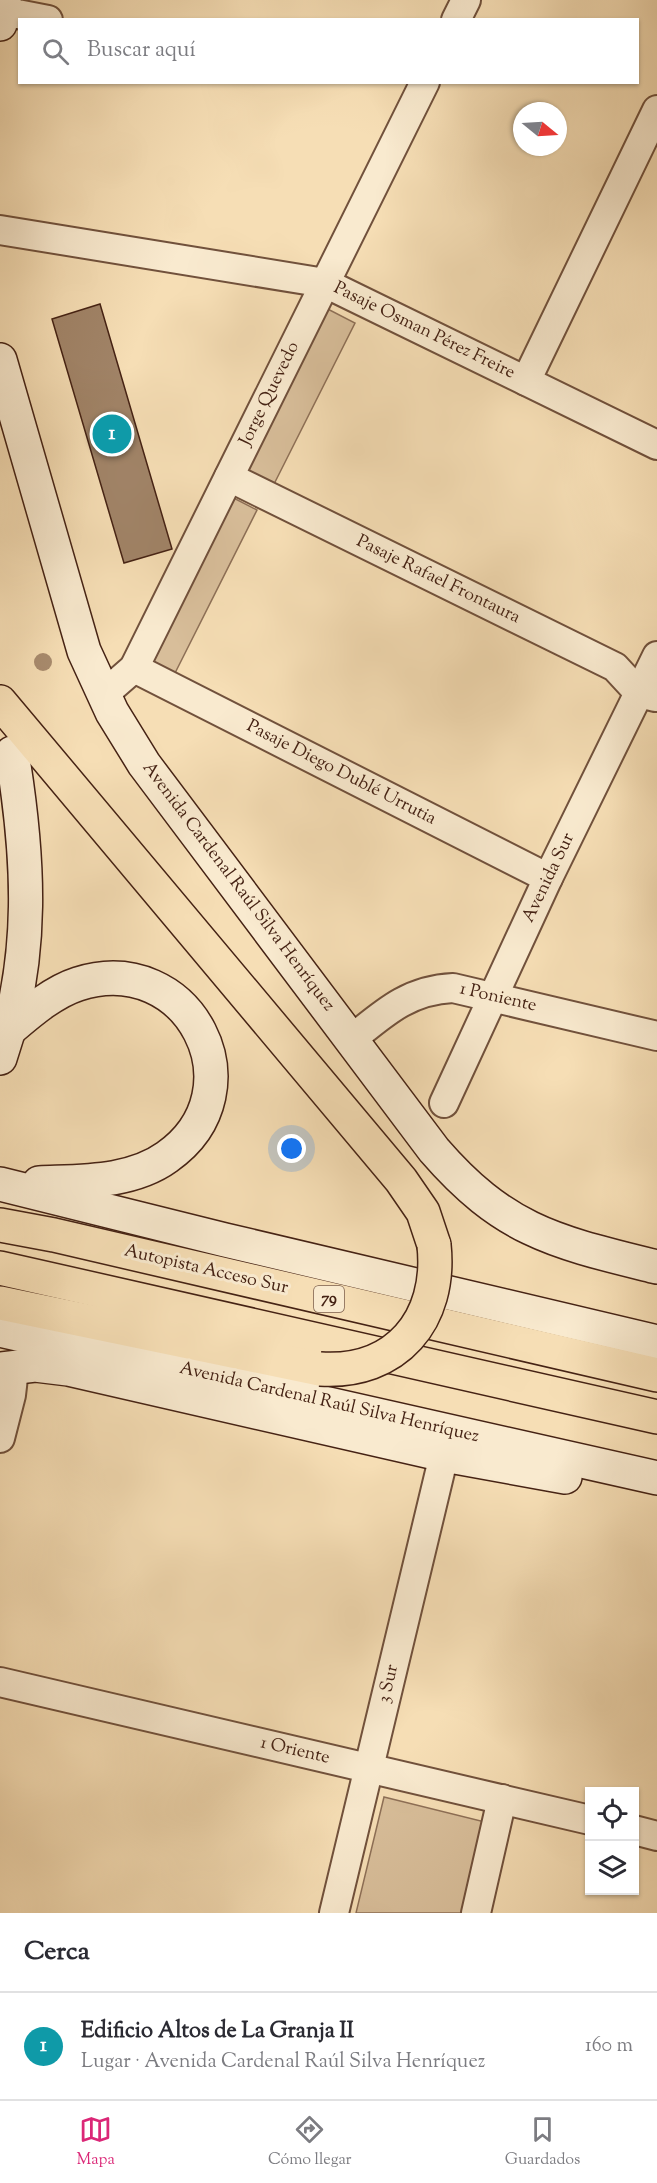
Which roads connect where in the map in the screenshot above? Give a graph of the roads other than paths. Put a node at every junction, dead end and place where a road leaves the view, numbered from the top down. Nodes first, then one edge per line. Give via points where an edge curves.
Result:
1 (466, 0) edge
2 (2, 12) edge
3 (36, 18) edge
4 (457, 18) edge
5 (419, 84) edge
6 (657, 110) edge
7 (0, 230) edge
8 (325, 283) junction
9 (0, 360) edge
10 (526, 381) junction
11 (657, 446) edge
12 (229, 477) junction
13 (657, 656) edge
14 (134, 668) junction
15 (103, 695) junction
16 (648, 696) edge
17 (0, 702) edge
18 (12, 753) dead end
19 (548, 878) junction
20 (493, 996) junction
21 (657, 1036) edge
22 (352, 1039) junction
23 (5, 1044) edge
24 (444, 1103) dead end
25 (2, 1184) edge
26 (0, 1225) edge
27 (657, 1267) edge
28 (0, 1268) edge
29 (0, 1303) edge
30 (0, 1330) edge
31 (657, 1342) edge
32 (7, 1369) edge
33 (657, 1375) edge
34 (657, 1417) edge
35 (0, 1438) edge
36 (444, 1455) junction
37 (657, 1478) edge
38 (657, 1486) edge
39 (0, 1683) edge
40 (369, 1768) junction
41 (502, 1799) junction
42 (585, 1819) edge
43 (639, 1831) edge
44 (657, 1836) edge
45 (334, 1913) edge
46 (476, 1913) edge

1 - 4 street
2 - 3 street
5 - 8 street, Jorge Quevedo
6 - 10 street
7 - 8 street, Pasaje Osman Pérez Freire
8 - 10 street, Pasaje Osman Pérez Freire
8 - 12 street, Jorge Quevedo
9 - 15 main road, Avenida Cardenal Raúl Silva Henríquez via 76,629
10 - 11 street, Pasaje Osman Pérez Freire
12 - 14 street, Jorge Quevedo
12 - 16 street, Pasaje Rafael Frontaura via 615,667
13 - 16 street, Avenida Sur
14 - 15 street, Jorge Quevedo
14 - 19 street, Pasaje Diego Dublé Urrutia
15 - 22 main road, Avenida Cardenal Raúl Silva Henríquez via 144,764
16 - 19 street, Avenida Sur
17 - 29 highway, bridge via 401,1180 423,1212 436,1264 430,1300 412,1334 399,1347 370,1364 354,1368 320,1369
18 - 23 main road via 24,833 28,903 20,984
19 - 20 street, Avenida Sur
20 - 21 street, 1 Poniente
20 - 22 street, 1 Poniente via 453,988 420,992 390,1009
20 - 24 street, Avenida Sur
22 - 27 main road, Avenida Cardenal Raúl Silva Henríquez via 434,1150 481,1198 514,1221 547,1237
23 - 25 main road via 30,1012 77,985 109,979 138,983 158,989 190,1014 207,1046 210,1078 204,1110 195,1127 167,1157 149,1167 114,1178
25 - 31 main road
26 - 33 highway, Autopista Acceso Sur / 79
28 - 34 highway, 79
30 - 37 main road, Avenida Cardenal Raúl Silva Henríquez
32 - 35 street via 11,1395
32 - 36 main road, Avenida Cardenal Raúl Silva Henríquez via 35,1365 68,1369
36 - 38 main road, Avenida Cardenal Raúl Silva Henríquez via 558,1477
36 - 40 street, 3 Sur
39 - 40 street, 1 Oriente
40 - 41 street, 1 Oriente
40 - 45 street, 3 Sur
41 - 42 street, 1 Oriente
41 - 46 street
43 - 44 street

